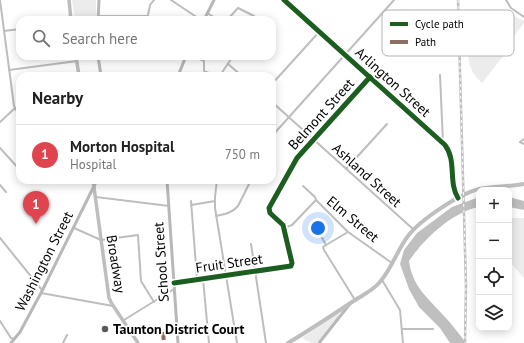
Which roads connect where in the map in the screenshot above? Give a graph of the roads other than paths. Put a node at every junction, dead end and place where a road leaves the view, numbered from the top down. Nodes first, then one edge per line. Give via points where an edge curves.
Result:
1 (0, 0) edge
2 (69, 0) edge
3 (99, 0) edge
4 (154, 0) edge
5 (171, 0) edge
6 (214, 0) edge
7 (284, 0) edge
8 (394, 0) edge
9 (506, 0) edge
10 (385, 10) edge
11 (514, 10) edge
12 (514, 10) edge
13 (207, 13) junction
14 (382, 13) edge
15 (71, 16) edge
16 (98, 16) edge
17 (148, 16) edge
18 (196, 16) edge
19 (205, 16) edge
20 (212, 16) edge
21 (230, 16) edge
22 (254, 16) edge
23 (524, 17) edge
24 (16, 30) edge
25 (4, 31) junction
26 (319, 32) junction
27 (344, 54) junction
28 (99, 60) edge
29 (184, 60) edge
30 (202, 60) edge
31 (230, 60) edge
32 (77, 61) joint
33 (228, 64) junction
34 (9, 70) junction
35 (78, 72) edge
36 (100, 72) edge
37 (180, 72) edge
38 (206, 72) edge
39 (222, 72) edge
40 (237, 72) edge
41 (440, 74) dead end
42 (370, 77) junction
43 (276, 80) edge
44 (276, 106) edge
45 (15, 108) joint
46 (288, 118) junction
47 (0, 122) edge
48 (387, 124) dead end
49 (276, 132) edge
50 (524, 139) edge
51 (313, 140) junction
52 (443, 143) junction
53 (524, 144) edge
54 (0, 148) edge
55 (16, 166) edge
56 (346, 169) junction
57 (167, 184) edge
58 (216, 184) edge
59 (249, 184) edge
60 (524, 184) edge
61 (0, 185) edge
62 (94, 186) joint
63 (303, 186) dead end
64 (6, 192) dead end
65 (95, 197) junction
66 (458, 198) junction
67 (316, 200) junction
68 (191, 201) dead end
69 (214, 201) junction
70 (191, 205) junction
71 (169, 206) junction
72 (216, 216) junction
73 (74, 228) junction
74 (284, 228) junction
75 (413, 229) junction
76 (348, 232) junction
77 (320, 234) dead end
78 (0, 238) edge
79 (101, 240) junction
80 (251, 244) dead end
81 (326, 245) junction
82 (392, 263) junction
83 (255, 272) junction
84 (226, 275) junction
85 (198, 279) junction
86 (203, 279) junction
87 (382, 280) junction
88 (174, 283) junction
89 (174, 288) junction
90 (42, 292) junction
91 (355, 300) junction
92 (154, 302) junction
93 (350, 303) junction
94 (113, 306) junction
95 (0, 321) edge
96 (123, 321) junction
97 (402, 329) junction
98 (433, 329) dead end
99 (67, 335) dead end
100 (14, 340) junction
101 (12, 343) edge
102 (63, 343) edge
103 (138, 343) edge
104 (178, 343) edge
105 (209, 343) edge
106 (237, 343) edge
107 (266, 343) edge
108 (288, 343) edge
109 (319, 343) edge
110 (403, 343) edge

1 - 25 street
2 - 15 main road
3 - 16 street
4 - 17 street
5 - 18 street
6 - 13 street
7 - 26 street, Arlington Street
8 - 10 street
9 - 12 street
11 - 23 street
13 - 19 street
13 - 20 street
14 - 27 street
21 - 22 street via 238,8
24 - 25 street
25 - 34 street
26 - 27 street, Arlington Street
26 - 43 street
27 - 42 street, Arlington Street
27 - 46 street
28 - 36 street
29 - 37 street
30 - 38 street
31 - 33 street
32 - 34 street
32 - 35 main road
33 - 39 street
33 - 40 street
34 - 45 street
41 - 52 street
42 - 51 street, Belmont Street
42 - 52 street, Arlington Street
44 - 46 street, Ashland Street
45 - 47 street
46 - 49 street
46 - 51 street, Ashland Street
48 - 56 street
50 - 53 street via 520,142
51 - 56 street, Ashland Street
51 - 74 street, Belmont Street via 291,167 269,209
52 - 66 street, Arlington Street via 451,156 454,189
54 - 55 street
56 - 75 street, Ashland Street
57 - 71 street, School Street
58 - 69 street
59 - 72 street via 237,208
60 - 66 highway via 480,189
61 - 64 street
62 - 65 main road, Broadway
62 - 73 street, Washington Street
63 - 67 street, Elm Street
65 - 71 street
65 - 79 main road, Broadway
66 - 75 highway
67 - 74 street via 294,223
67 - 76 street, Elm Street
68 - 70 street
69 - 70 street
69 - 72 street
70 - 85 street
71 - 88 street, School Street
72 - 84 street
73 - 79 street
73 - 90 street, Washington Street
74 - 83 street, Fruit Street via 291,266
75 - 82 highway
76 - 81 street
76 - 82 street, Elm Street
77 - 81 street
78 - 90 street
79 - 92 street via 138,235 141,281
79 - 94 main road, Broadway via 108,291
80 - 83 street
81 - 91 street via 323,247 324,250
82 - 87 highway
83 - 84 street, Fruit Street
83 - 107 street
84 - 86 street, Fruit Street
84 - 106 street
85 - 86 street, Fruit Street
85 - 88 street, Fruit Street
86 - 105 street
87 - 91 highway
87 - 97 street via 399,308
88 - 89 street, School Street
89 - 92 street
89 - 104 street, School Street
90 - 94 street
90 - 100 street, Washington Street
91 - 93 highway
92 - 96 street
93 - 108 highway
93 - 109 street
94 - 96 main road, Broadway
95 - 100 street
96 - 103 main road, Broadway
97 - 98 street
97 - 110 street
99 - 102 street
100 - 101 street, Washington Street

